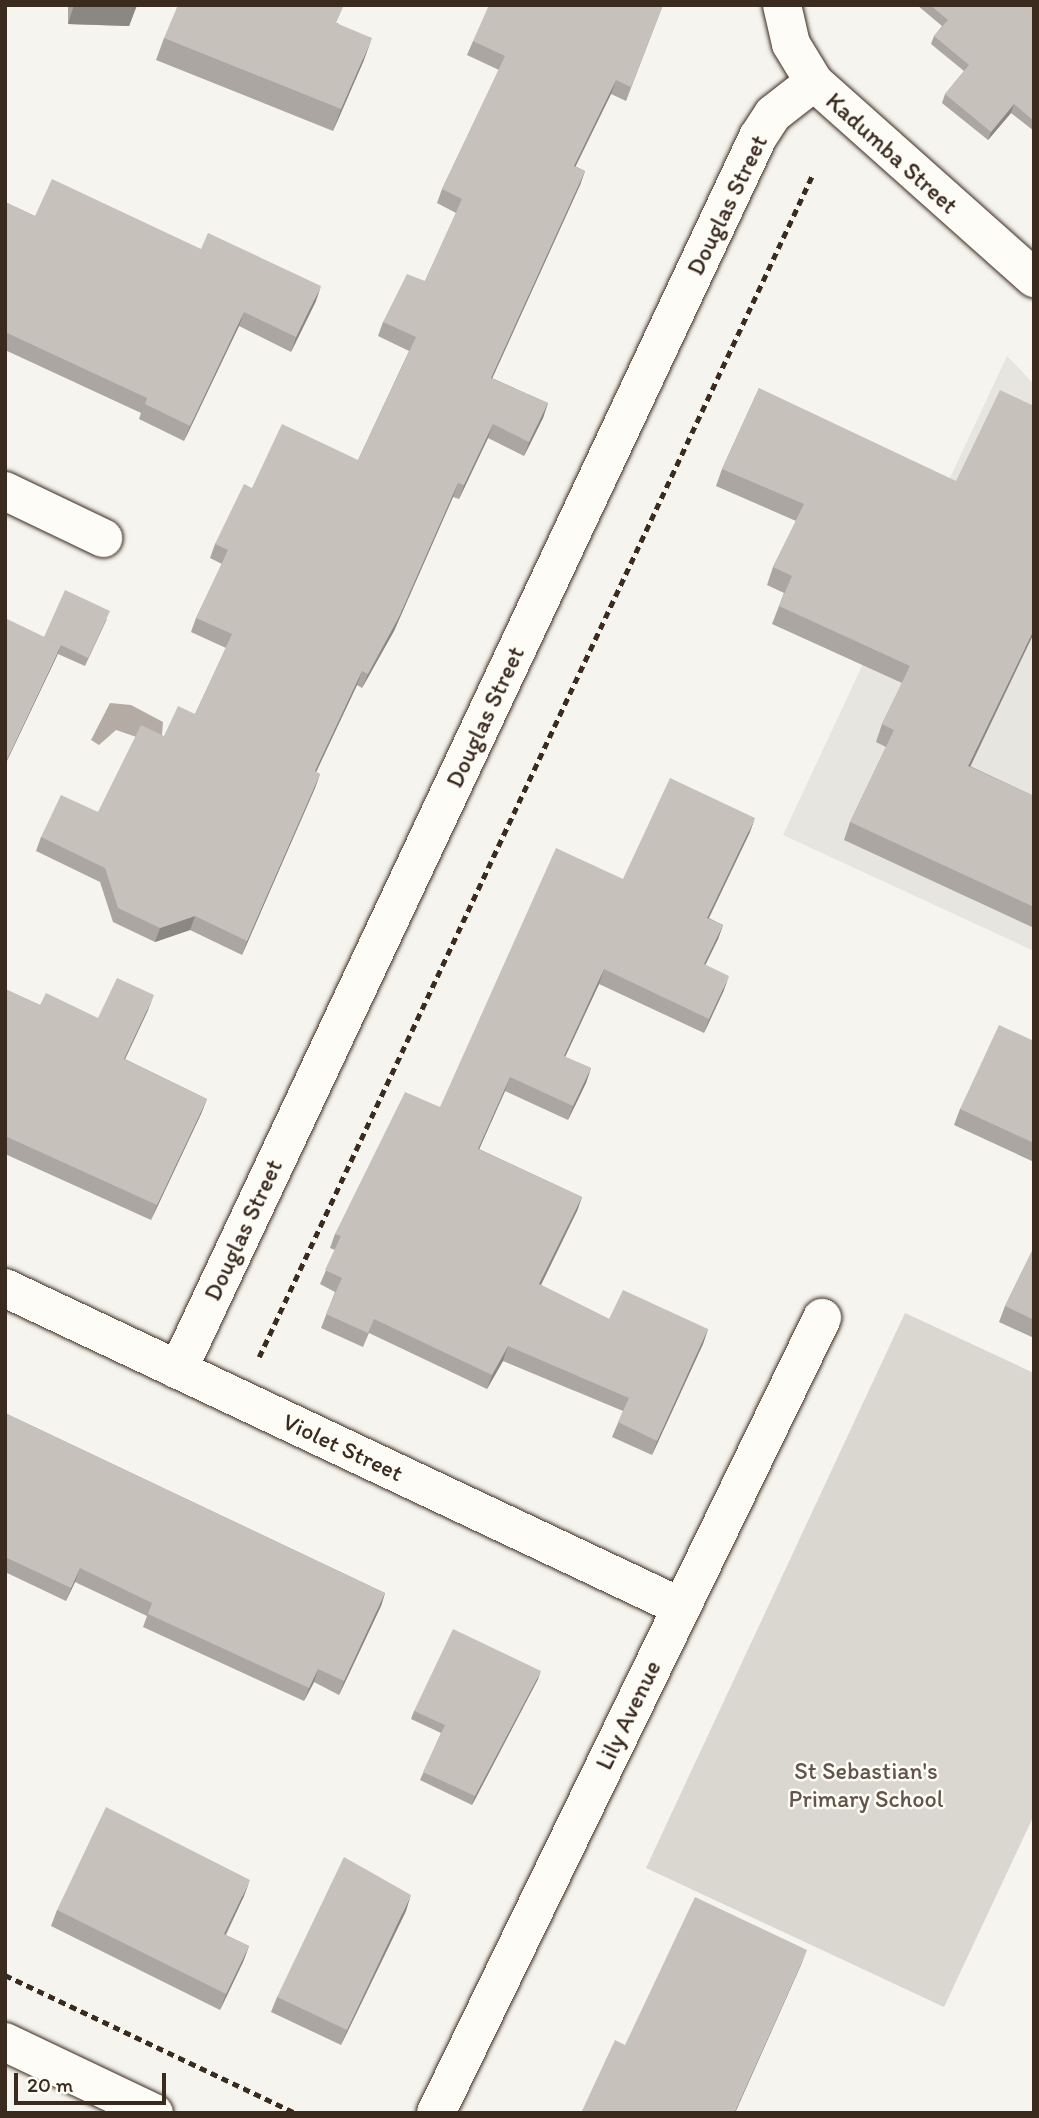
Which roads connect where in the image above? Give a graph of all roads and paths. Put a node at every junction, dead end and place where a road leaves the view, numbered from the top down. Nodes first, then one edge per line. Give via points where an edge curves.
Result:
1 (782, 5) edge
2 (814, 82) junction
3 (812, 176) dead end
4 (1034, 278) edge
5 (5, 491) edge
6 (103, 538) dead end
7 (5, 1288) edge
8 (822, 1318) dead end
9 (260, 1356) dead end
10 (178, 1370) junction
11 (681, 1606) junction
12 (5, 1975) edge
13 (5, 2042) edge
14 (154, 2113) edge
15 (295, 2113) edge
16 (436, 2113) edge

1 - 2 street, Kadumba Street via 791,44
2 - 4 street, Kadumba Street
2 - 10 street, Douglas Street via 773,114 758,137
3 - 9 path
5 - 6 street
7 - 10 street, Violet Street
8 - 11 street, Lily Avenue
10 - 11 street, Violet Street
11 - 16 street, Lily Avenue
12 - 15 path
13 - 14 street

